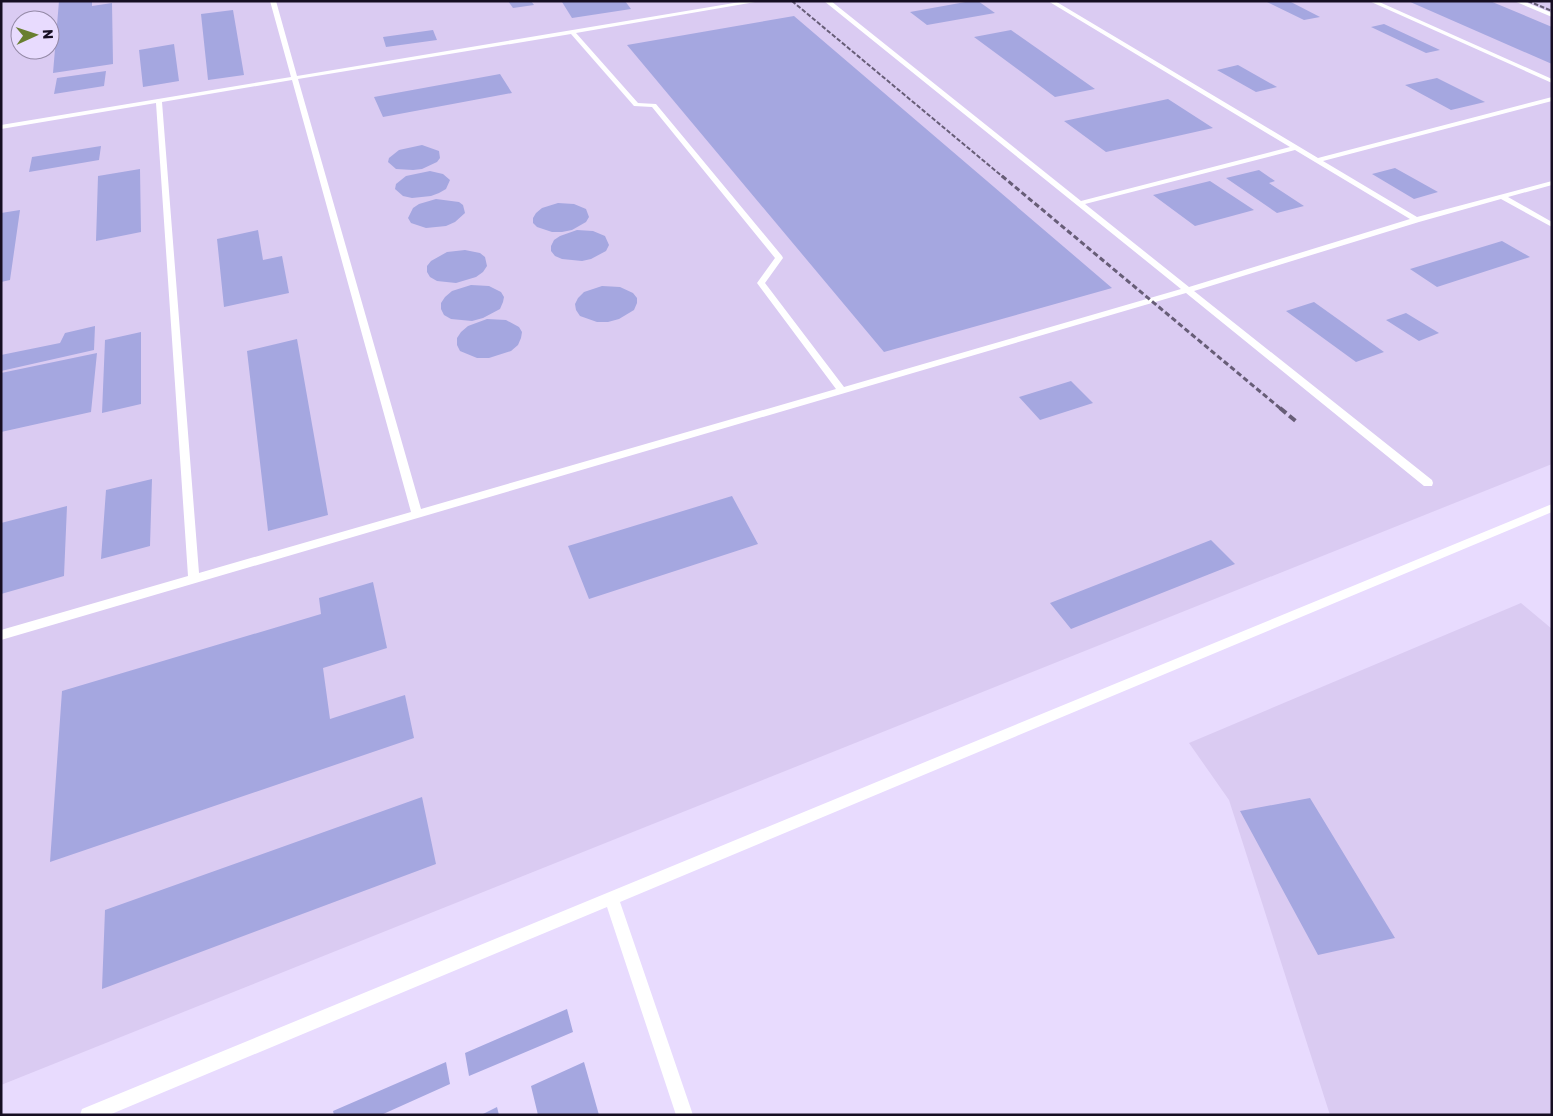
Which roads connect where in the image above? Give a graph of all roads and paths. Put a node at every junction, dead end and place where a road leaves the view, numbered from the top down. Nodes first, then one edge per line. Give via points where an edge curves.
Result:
1 (273, 1) edge
2 (758, 1) edge
3 (828, 1) edge
4 (1051, 1) edge
5 (1372, 1) edge
6 (1516, 1) edge
7 (1552, 15) edge
8 (572, 32) junction
9 (295, 79) junction
10 (1552, 81) edge
11 (1552, 98) edge
12 (159, 101) junction
13 (1, 127) edge
14 (1296, 148) junction
15 (1316, 161) junction
16 (1552, 183) edge
17 (1502, 197) junction
18 (1081, 203) junction
19 (1416, 220) junction
20 (1552, 225) edge
21 (1189, 290) junction
22 (842, 391) junction
23 (1428, 483) dead end
24 (1552, 508) edge
25 (417, 515) junction
26 (194, 579) junction
27 (1, 635) edge
28 (611, 898) junction
29 (88, 1115) edge
30 (686, 1115) edge

1 - 9 lane
2 - 8 lane
3 - 18 lane
4 - 14 lane
5 - 10 lane
6 - 7 lane
8 - 9 lane
8 - 22 lane via 636,105 654,105 779,258 761,283
9 - 12 lane
9 - 25 lane
11 - 15 lane
12 - 13 lane
12 - 26 lane
14 - 15 lane
14 - 18 lane
15 - 19 lane
16 - 17 lane
17 - 19 lane
17 - 20 lane
18 - 21 lane
19 - 21 lane
21 - 22 lane
21 - 23 lane
22 - 25 lane
24 - 28 lane
25 - 26 lane
26 - 27 lane
28 - 29 lane
28 - 30 lane

